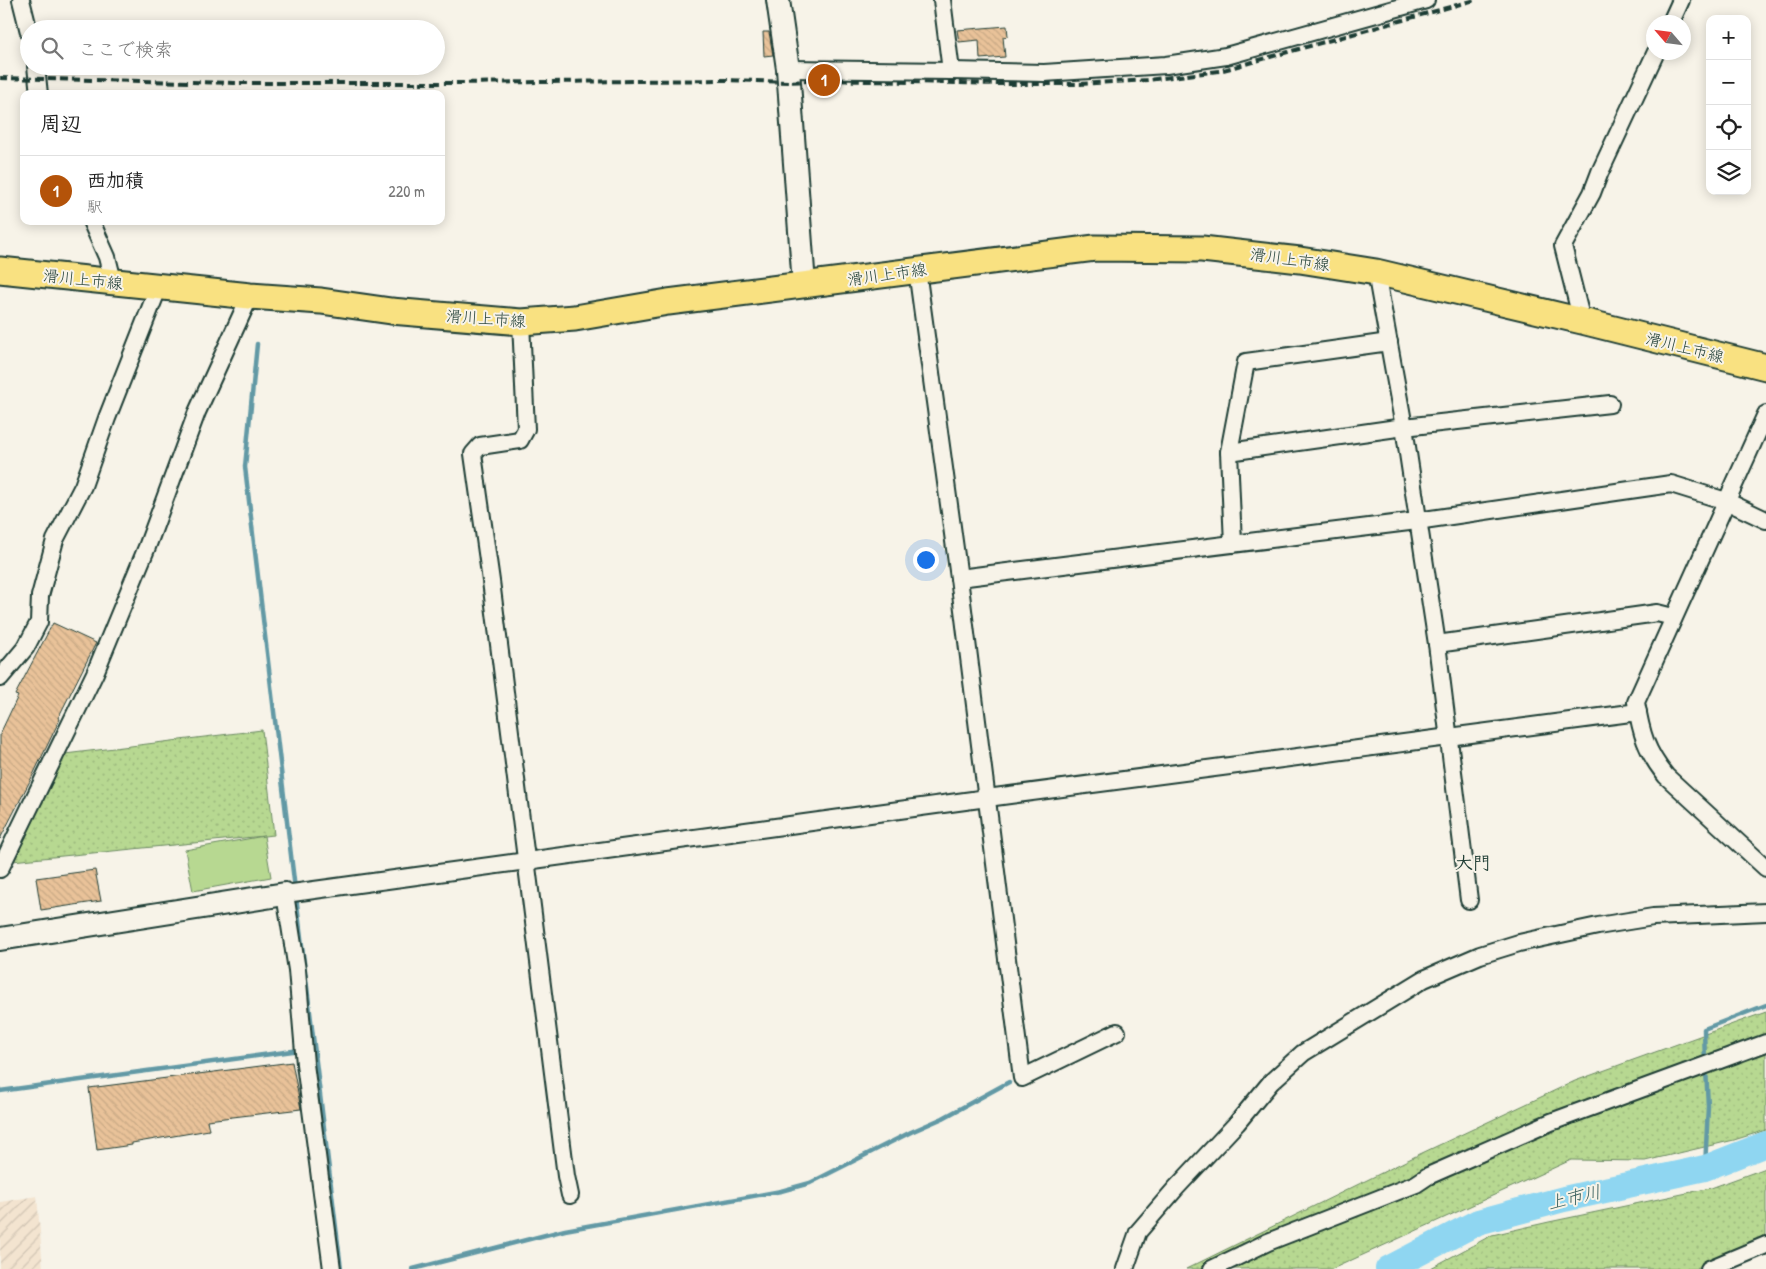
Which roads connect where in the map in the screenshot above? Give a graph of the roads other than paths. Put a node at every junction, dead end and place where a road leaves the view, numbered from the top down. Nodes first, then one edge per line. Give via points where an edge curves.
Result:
1 (21, 0) edge
2 (778, 0) edge
3 (942, 0) edge
4 (1426, 0) edge
5 (1681, 0) edge
6 (1674, 15) edge
7 (26, 20) edge
8 (1652, 60) edge
9 (788, 69) junction
10 (951, 71) junction
11 (37, 75) edge
12 (39, 90) edge
13 (93, 225) edge
14 (0, 270) edge
15 (917, 270) junction
16 (1376, 272) junction
17 (113, 282) junction
18 (159, 286) junction
19 (804, 286) junction
20 (250, 296) junction
21 (1582, 321) junction
22 (521, 322) junction
23 (1389, 342) junction
24 (1766, 367) edge
25 (1610, 404) dead end
26 (1766, 414) edge
27 (1404, 427) junction
28 (1229, 452) junction
29 (1726, 501) junction
30 (1417, 520) junction
31 (1766, 520) edge
32 (1233, 544) junction
33 (959, 578) junction
34 (1674, 617) junction
35 (1437, 644) junction
36 (0, 678) edge
37 (1638, 712) junction
38 (1448, 738) junction
39 (987, 798) junction
40 (526, 860) junction
41 (1766, 868) edge
42 (0, 869) edge
43 (285, 894) junction
44 (1469, 900) dead end
45 (1766, 912) edge
46 (0, 939) edge
47 (1117, 1032) dead end
48 (1766, 1043) edge
49 (570, 1195) dead end
50 (1766, 1245) edge
51 (332, 1269) edge
52 (1125, 1269) edge
53 (1212, 1269) edge
54 (1709, 1269) edge

1 - 7 street
2 - 9 street
3 - 10 street
4 - 10 street via 1226,56 1166,65 1044,73
5 - 6 street
8 - 21 street via 1592,193 1563,246
9 - 10 street
9 - 19 street
11 - 12 street
13 - 17 street via 107,257
14 - 17 main road, 滑川上市線
15 - 16 main road, 滑川上市線 via 1127,247 1247,253
15 - 19 main road, 滑川上市線
15 - 33 street
16 - 21 main road, 滑川上市線
16 - 23 street
17 - 18 main road, 滑川上市線
18 - 20 main road, 滑川上市線
18 - 36 street via 83,486 55,540 40,596 39,622 26,647
19 - 22 main road, 滑川上市線 via 668,302 574,318
20 - 22 main road, 滑川上市線
20 - 42 street via 197,412 147,547 95,673
21 - 24 main road, 滑川上市線
22 - 40 street via 526,429 520,440 480,446 473,454
23 - 27 street
23 - 28 street via 1246,362
25 - 27 street
26 - 29 street
27 - 28 street
27 - 30 street
28 - 32 street
29 - 30 street via 1671,484
29 - 31 street
29 - 34 street
30 - 32 street
30 - 35 street
32 - 33 street
33 - 39 street
34 - 35 street via 1657,613
34 - 37 street via 1638,695
35 - 38 street
37 - 38 street
37 - 41 street via 1645,742 1666,776
38 - 39 street
38 - 44 street
39 - 40 street
39 - 47 street via 1022,1078
40 - 43 street
40 - 49 street
43 - 46 street
43 - 51 street
45 - 52 street via 1653,917 1598,926 1519,943 1424,978 1303,1053 1271,1082 1238,1123 1138,1232
48 - 53 street via 1551,1122 1416,1184 1268,1242
50 - 54 street

